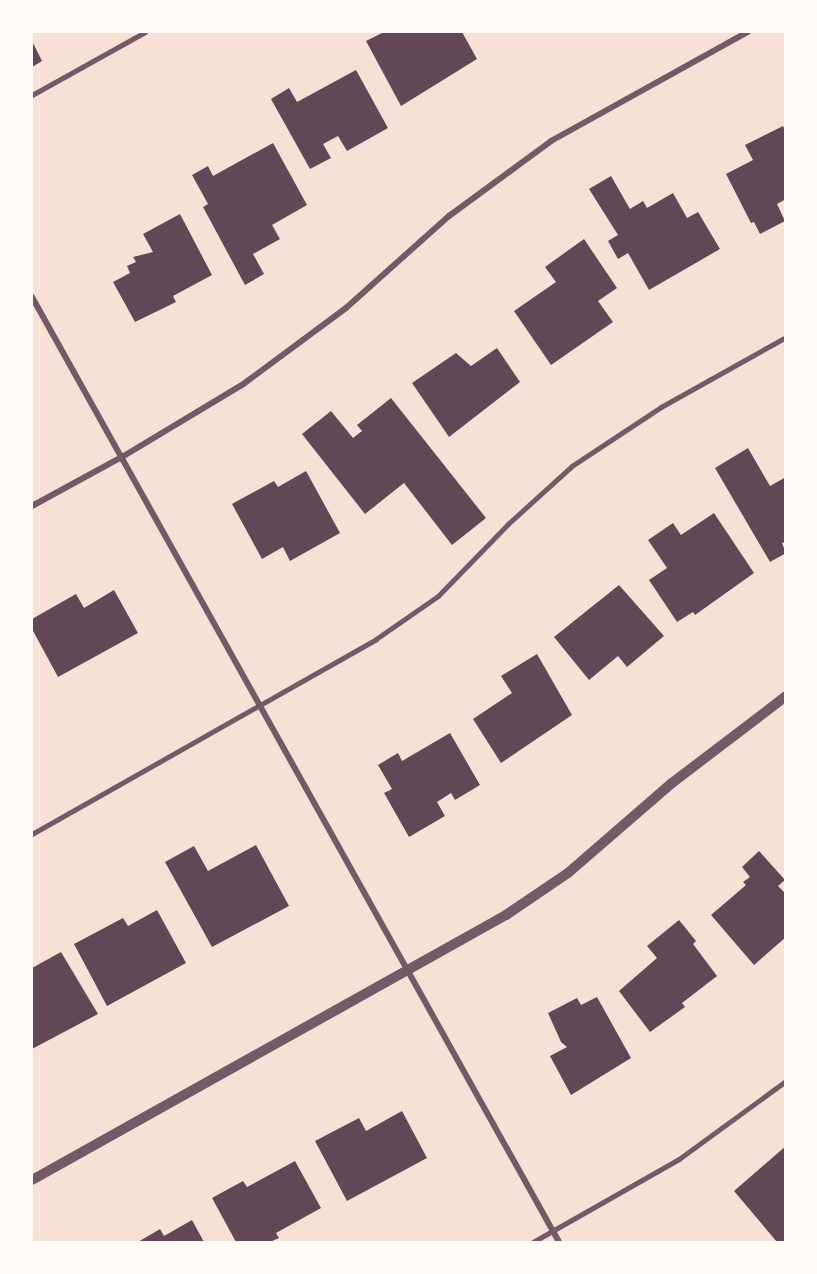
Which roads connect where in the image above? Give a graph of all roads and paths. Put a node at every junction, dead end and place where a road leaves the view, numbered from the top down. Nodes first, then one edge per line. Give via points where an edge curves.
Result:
1 (145, 32) edge
2 (748, 32) edge
3 (32, 95) edge
4 (32, 297) edge
5 (786, 337) edge
6 (122, 457) junction
7 (32, 506) edge
8 (786, 696) edge
9 (261, 706) junction
10 (32, 834) edge
11 (408, 971) junction
12 (786, 1081) edge
13 (32, 1180) edge
14 (553, 1231) junction
15 (533, 1242) edge
16 (559, 1242) edge

1 - 3 lane
2 - 6 street via 551,141 448,216 346,308 242,386
4 - 6 street
5 - 9 lane via 661,407 572,466 438,596 376,639
6 - 7 street
6 - 9 street
8 - 11 street via 672,783 568,873 506,915
9 - 10 lane
9 - 11 street
11 - 13 street
11 - 14 street
12 - 14 lane via 679,1159
14 - 15 lane
14 - 16 street

